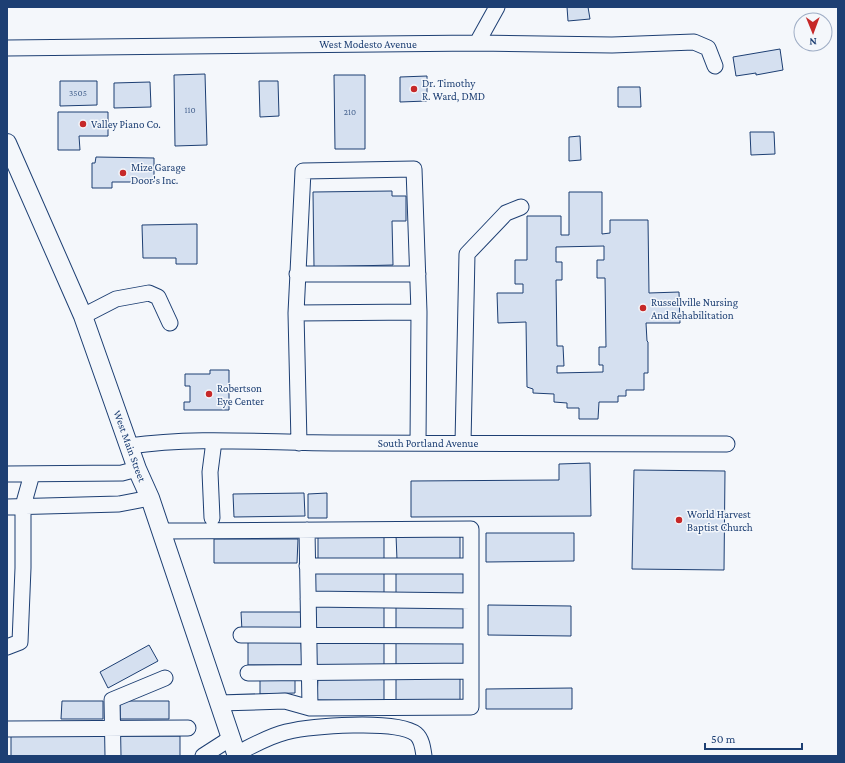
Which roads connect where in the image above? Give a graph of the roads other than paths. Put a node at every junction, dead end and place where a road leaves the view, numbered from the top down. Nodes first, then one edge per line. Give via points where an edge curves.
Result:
1 (497, 7) edge
2 (477, 43) junction
3 (7, 48) edge
4 (715, 66) dead end
5 (7, 143) edge
6 (521, 207) dead end
7 (297, 274) junction
8 (418, 274) junction
9 (419, 312) junction
10 (296, 313) junction
11 (83, 316) junction
12 (170, 322) dead end
13 (214, 441) junction
14 (298, 443) junction
15 (418, 443) junction
16 (463, 443) junction
17 (728, 444) dead end
18 (129, 446) junction
19 (137, 469) junction
20 (7, 474) edge
21 (32, 474) junction
22 (150, 498) junction
23 (23, 506) junction
24 (7, 507) edge
25 (212, 518) dead end
26 (307, 530) junction
27 (161, 531) junction
28 (307, 566) junction
29 (471, 566) junction
30 (308, 599) junction
31 (471, 601) junction
32 (241, 635) dead end
33 (309, 636) junction
34 (471, 636) junction
35 (7, 647) edge
36 (471, 671) junction
37 (310, 672) junction
38 (248, 673) dead end
39 (165, 678) dead end
40 (219, 703) junction
41 (310, 708) junction
42 (188, 728) dead end
43 (7, 729) edge
44 (112, 729) junction
45 (235, 750) edge
46 (113, 756) edge
47 (203, 756) edge
48 (424, 756) edge

1 - 2 street
2 - 3 street, West Modesto Avenue
2 - 4 street, West Modesto Avenue via 694,42 708,48
5 - 11 main road, West Main Street
6 - 16 street via 506,213 467,254
7 - 8 street
7 - 8 street via 303,171 414,169
7 - 10 street
8 - 9 street
9 - 10 street
9 - 15 street
10 - 14 street
11 - 12 street via 116,299 149,293 158,297
11 - 18 main road, West Main Street
13 - 14 street, South Portland Avenue
13 - 18 street, South Portland Avenue
13 - 25 street via 210,472
14 - 15 street, South Portland Avenue
15 - 16 street, South Portland Avenue
16 - 17 street, South Portland Avenue
18 - 19 main road, West Main Street
19 - 21 street via 122,473
19 - 22 main road, West Main Street
20 - 21 street
21 - 23 street
22 - 23 street via 119,504
22 - 27 main road, West Main Street
23 - 24 street
23 - 35 street via 20,642
26 - 27 street
26 - 28 street
26 - 29 street via 471,529
27 - 40 main road, West Main Street
28 - 29 street
28 - 30 street
29 - 31 street
30 - 31 street
30 - 33 street
31 - 34 street
32 - 33 street
33 - 34 street
33 - 37 street
34 - 36 street
36 - 37 street
36 - 41 street via 471,707
37 - 38 street
37 - 41 street
39 - 44 street via 112,700
40 - 41 street via 285,701
40 - 45 main road, West Main Street
42 - 44 street
43 - 44 street
44 - 46 street
45 - 47 street
45 - 48 street via 285,732 387,725 417,735 422,743

